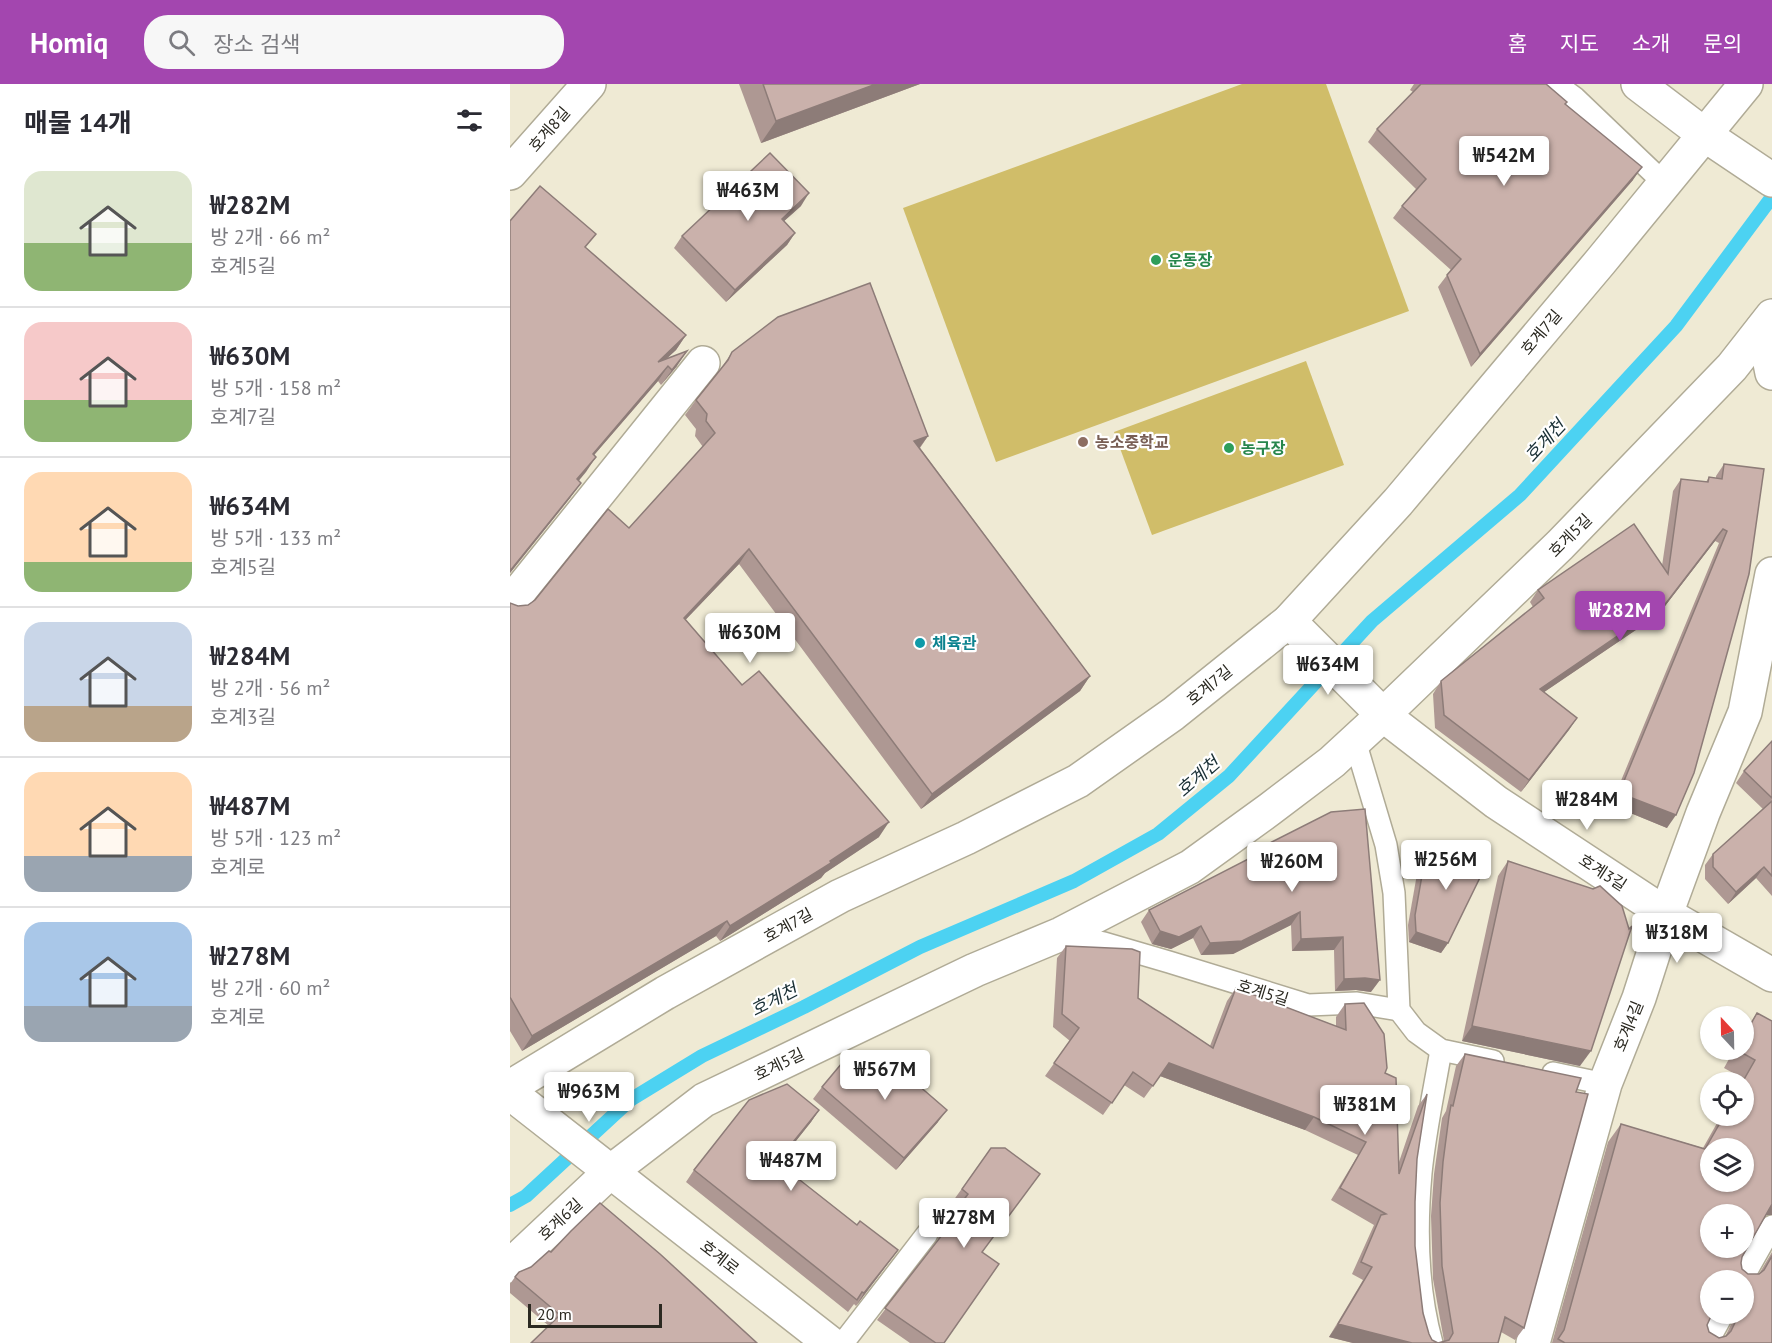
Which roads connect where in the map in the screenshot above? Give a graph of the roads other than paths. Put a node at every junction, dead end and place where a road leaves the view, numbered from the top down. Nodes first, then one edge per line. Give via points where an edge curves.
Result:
1 (589, 84) edge
2 (1556, 84) edge
3 (1638, 84) edge
4 (1746, 84) edge
5 (1705, 135) junction
6 (510, 173) edge
7 (1772, 180) edge
8 (1665, 184) junction
9 (1767, 322) edge
10 (702, 363) dead end
11 (1772, 373) edge
12 (1772, 574) edge
13 (510, 603) edge
14 (1299, 631) junction
15 (1383, 715) junction
16 (1355, 741) junction
17 (1666, 914) junction
18 (1061, 934) junction
19 (1772, 975) edge
20 (1399, 1010) junction
21 (1441, 1050) junction
22 (1511, 1065) edge
23 (1534, 1070) edge
24 (1605, 1084) junction
25 (510, 1087) edge
26 (510, 1093) edge
27 (610, 1172) junction
28 (1772, 1226) edge
29 (927, 1234) dead end
30 (510, 1266) edge
31 (1747, 1270) edge
32 (1717, 1324) edge
33 (830, 1343) edge
34 (843, 1343) edge
35 (1432, 1343) edge
36 (1533, 1343) edge
37 (1707, 1343) edge

1 - 6 street, 호계8길
2 - 8 lane
3 - 5 street
4 - 5 street, 호계7길
5 - 7 street
5 - 8 street, 호계7길
8 - 14 street, 호계7길 via 1398,502
9 - 11 street
9 - 15 street, 호계5길 via 1732,367 1649,455
10 - 13 street
12 - 17 street, 호계4길 via 1744,712
14 - 15 street, 호계3길
14 - 25 street, 호계7길 via 1078,780 966,838 840,896 665,993
15 - 16 street, 호계5길
15 - 17 street, 호계3길 via 1496,802
16 - 18 street, 호계5길 via 1305,783 1190,867
16 - 20 lane via 1386,845 1394,893
17 - 19 street, 호계3길
17 - 24 street, 호계4길
18 - 20 lane, 호계5길 via 1104,943 1308,1005 1357,1003
18 - 27 street, 호계5길 via 975,970 704,1100
20 - 21 lane via 1416,1032
21 - 22 lane
21 - 35 lane via 1421,1173 1419,1256
23 - 24 lane
24 - 36 street, 호계4길
26 - 27 street, 호계로
27 - 30 street, 호계6길
27 - 33 street, 호계로
28 - 31 lane
29 - 34 lane
32 - 37 lane

